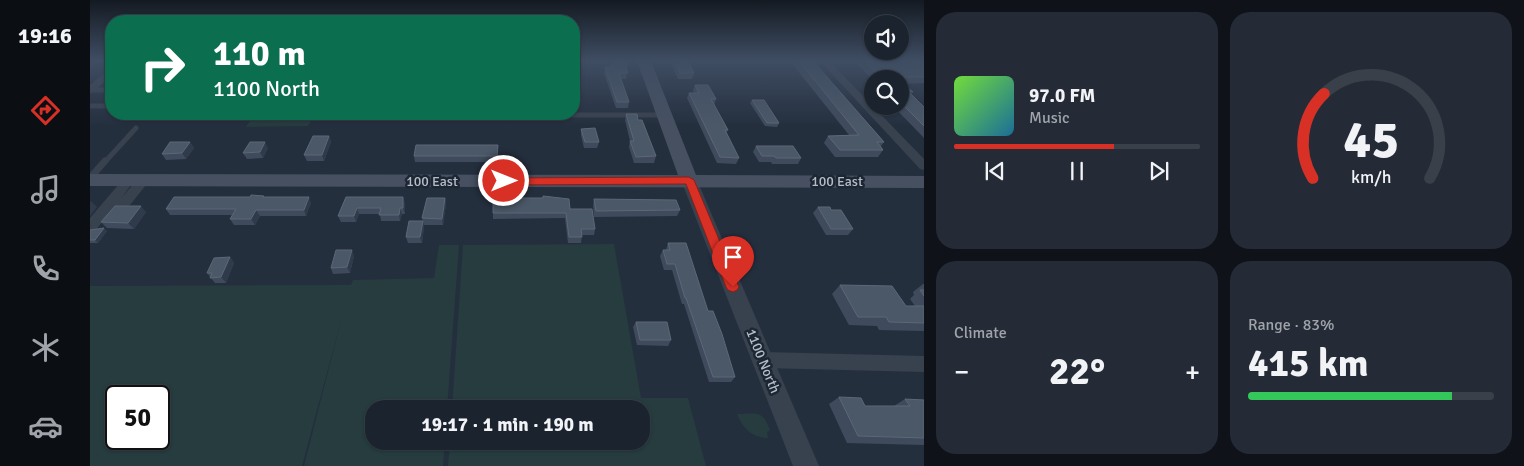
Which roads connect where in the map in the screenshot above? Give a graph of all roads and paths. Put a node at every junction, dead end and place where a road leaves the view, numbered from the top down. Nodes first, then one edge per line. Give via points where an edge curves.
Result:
1 (653, 83) edge
2 (845, 83) edge
3 (90, 90) edge
4 (105, 90) edge
5 (90, 106) edge
6 (105, 106) edge
7 (580, 114) edge
8 (666, 115) junction
9 (136, 128) dead end
10 (924, 166) edge
11 (90, 179) edge
12 (136, 180) junction
13 (689, 180) junction
14 (924, 182) edge
15 (90, 227) edge
16 (763, 360) junction
17 (924, 364) edge
18 (806, 466) edge

1 - 8 main road, 1100 North
2 - 10 street
3 - 4 lane
5 - 6 lane
7 - 8 lane
8 - 13 main road, 1100 North
9 - 11 lane
11 - 12 main road, 100 East
12 - 13 main road, 100 East
12 - 15 street
13 - 14 main road, 100 East
13 - 16 street, 1100 North
16 - 17 street
16 - 18 street, 1100 North

